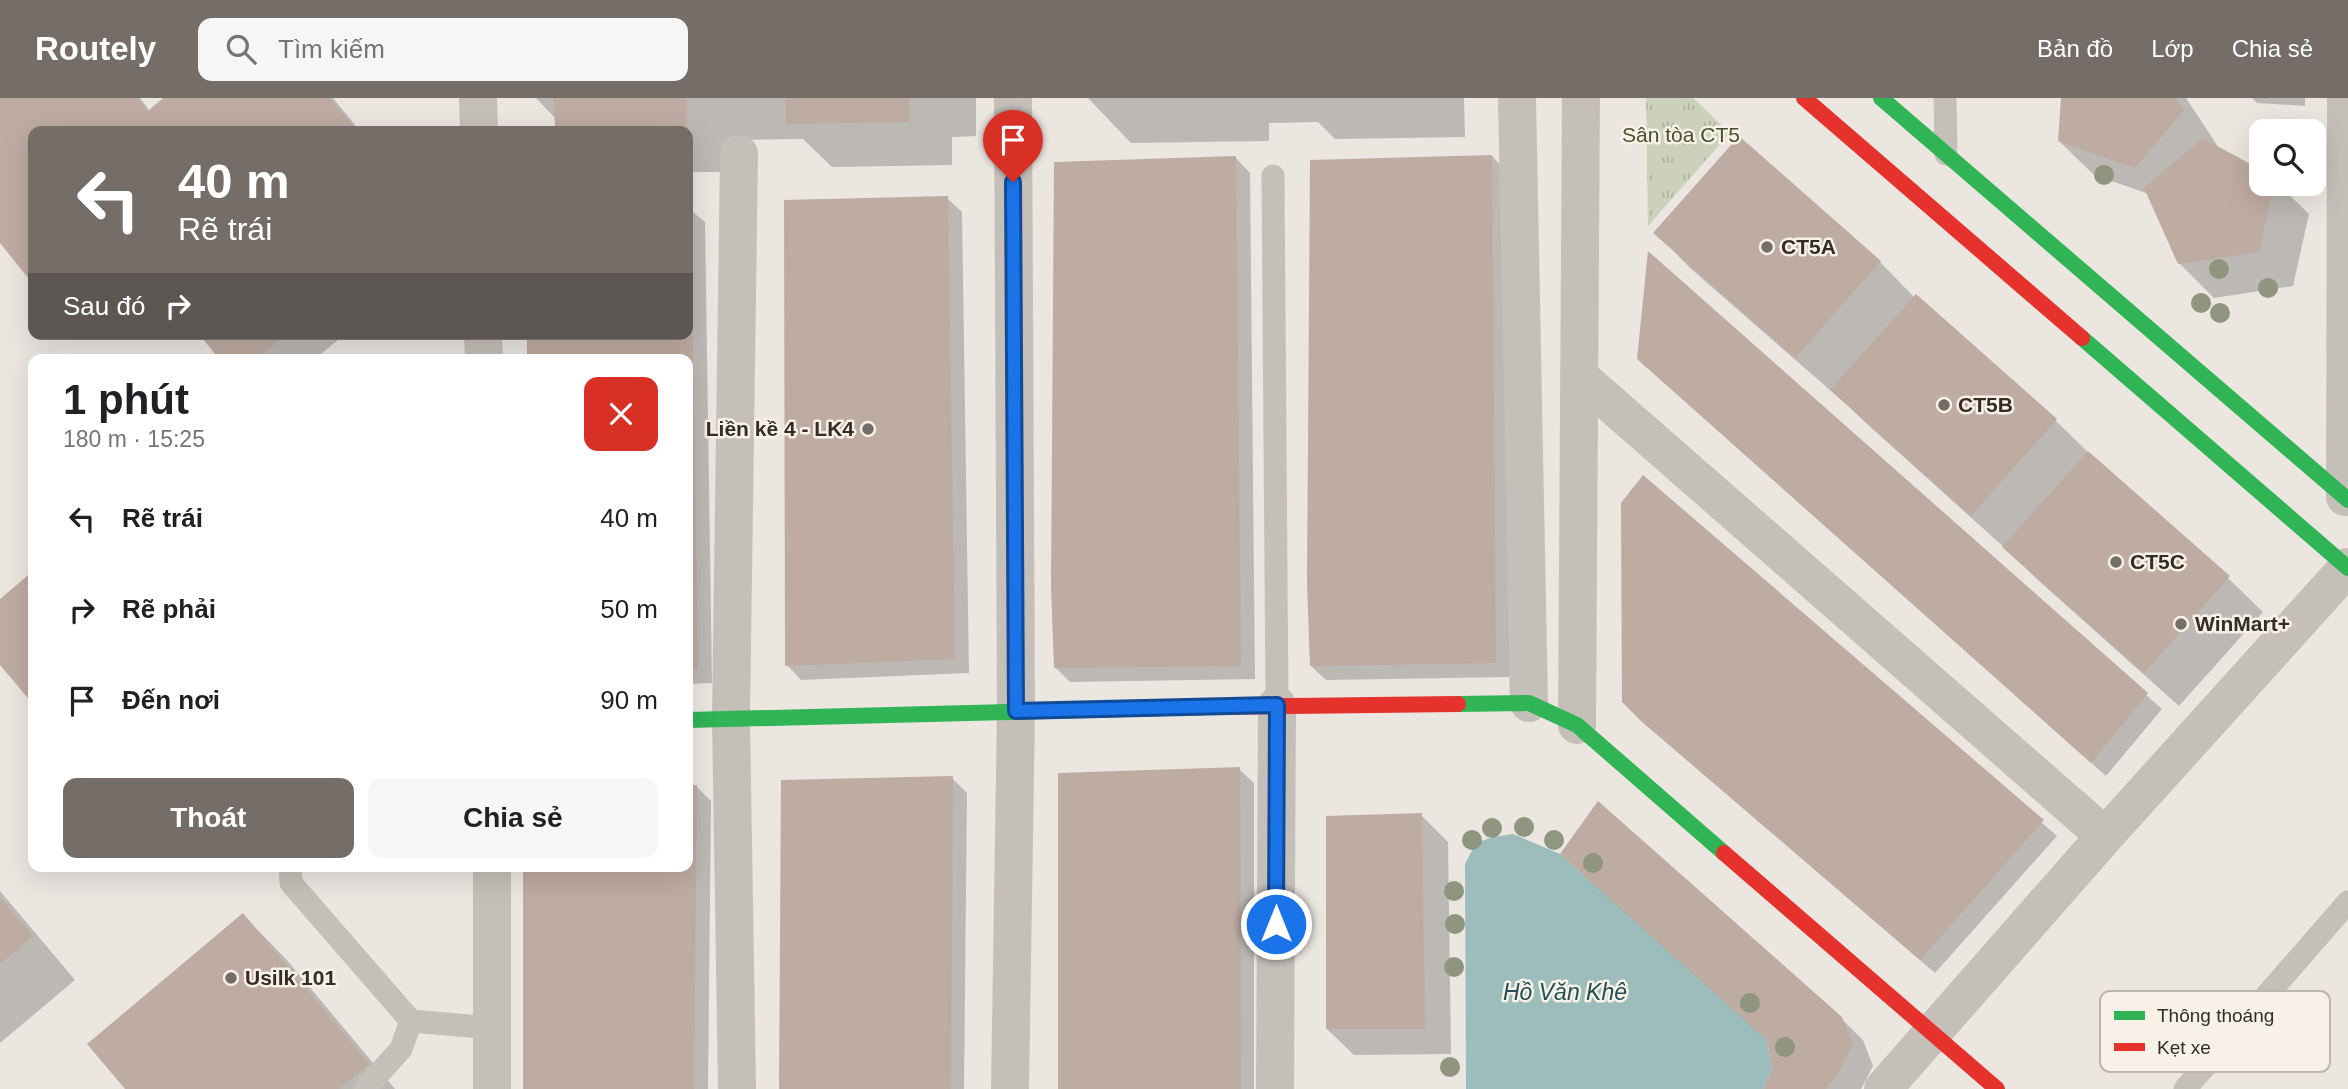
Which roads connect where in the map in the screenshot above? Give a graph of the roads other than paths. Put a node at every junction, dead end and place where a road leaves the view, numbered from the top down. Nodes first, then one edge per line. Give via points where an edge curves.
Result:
1 (478, 98) edge
2 (1013, 98) edge
3 (1517, 98) edge
4 (1581, 98) edge
5 (1804, 98) edge
6 (1881, 98) edge
7 (1945, 98) edge
8 (2346, 98) edge
9 (479, 126) edge
10 (739, 154) dead end
11 (1946, 154) junction
12 (1273, 176) dead end
13 (1580, 376) junction
14 (2346, 506) edge
15 (2348, 562) edge
16 (1529, 702) junction
17 (1277, 705) junction
18 (1016, 711) junction
19 (732, 718) junction
20 (693, 720) edge
21 (1577, 725) junction
22 (2105, 836) junction
23 (290, 872) edge
24 (492, 872) edge
25 (2348, 902) edge
26 (2270, 991) edge
27 (411, 1021) junction
28 (492, 1028) junction
29 (1930, 1033) junction
30 (2200, 1072) edge
31 (365, 1089) edge
32 (492, 1089) edge
33 (737, 1089) edge
34 (1010, 1089) edge
35 (1275, 1089) edge
36 (1882, 1089) edge
37 (1997, 1089) edge
38 (2185, 1089) edge

1 - 9 street
2 - 18 street
3 - 16 street
4 - 13 street
5 - 15 street
6 - 11 street
7 - 11 lane
8 - 14 street
10 - 19 street
11 - 14 street
12 - 17 lane
13 - 21 street
13 - 22 street
15 - 22 street
16 - 17 street
16 - 21 street
17 - 18 street
17 - 35 street
18 - 19 street
18 - 34 street
19 - 20 street
19 - 33 street
21 - 29 street
22 - 29 street
23 - 27 lane via 291,883
24 - 28 street
25 - 26 lane
27 - 28 lane
27 - 31 lane via 401,1049
28 - 32 street
29 - 36 street
29 - 37 street
30 - 38 lane

